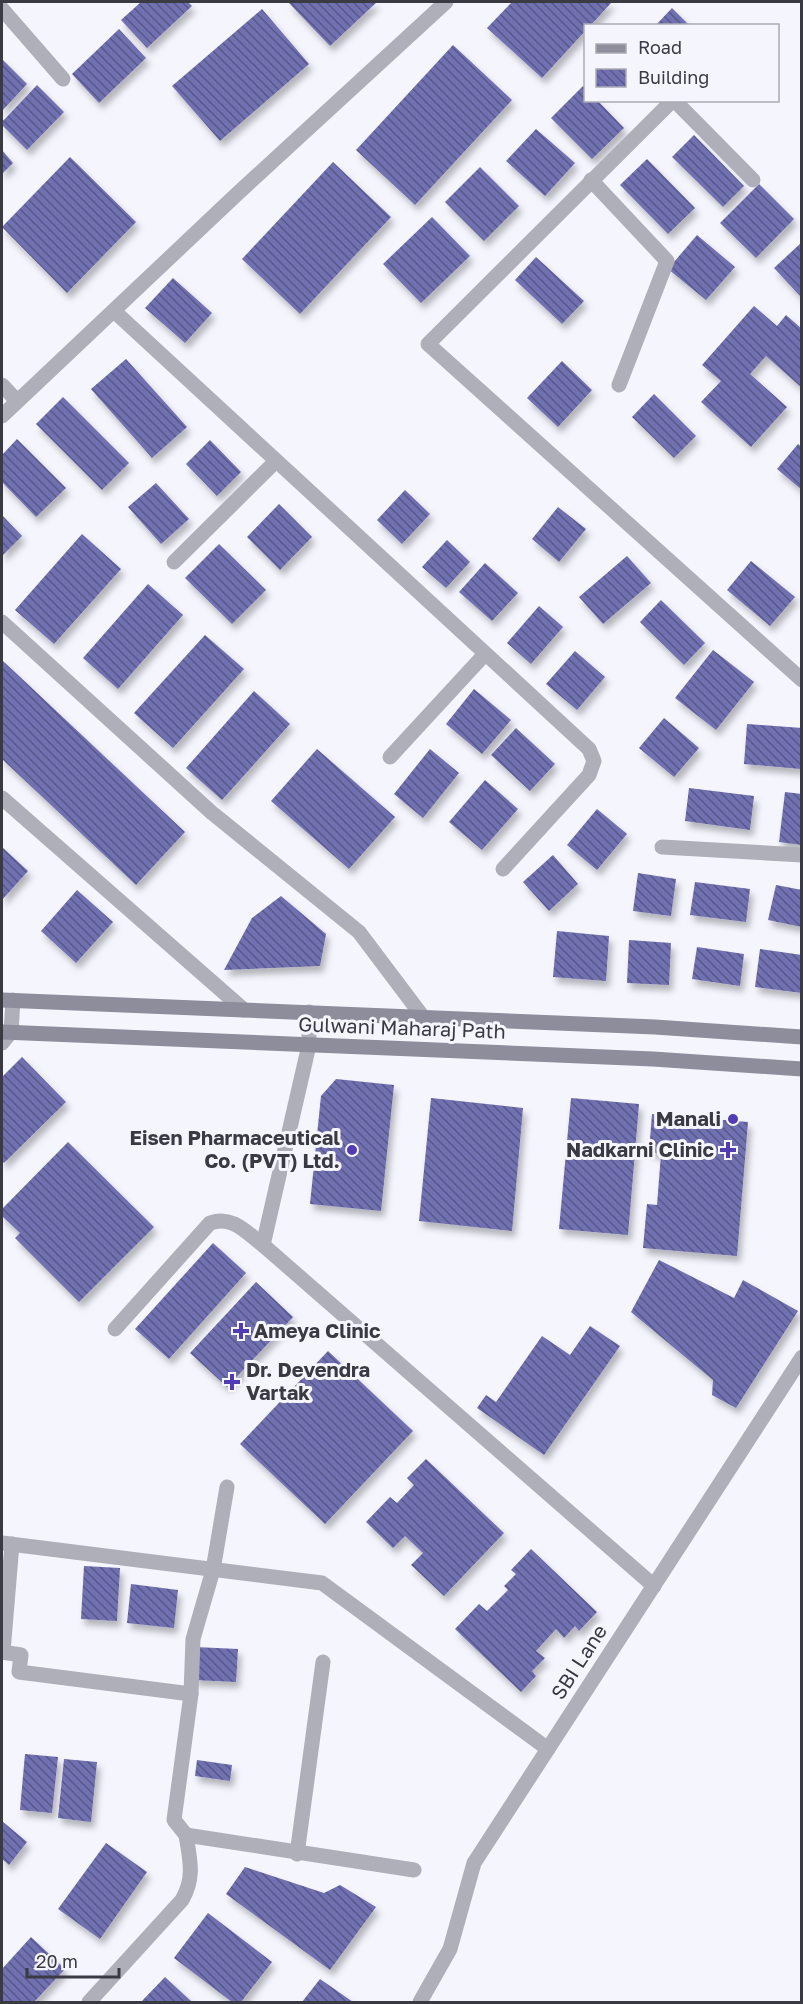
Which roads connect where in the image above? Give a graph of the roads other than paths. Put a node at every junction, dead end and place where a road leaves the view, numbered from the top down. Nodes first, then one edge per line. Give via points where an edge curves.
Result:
1 (446, 2) edge
2 (2, 9) edge
3 (63, 79) dead end
4 (672, 102) edge
5 (676, 102) edge
6 (591, 180) junction
7 (753, 180) dead end
8 (114, 310) junction
9 (2, 385) edge
10 (618, 385) dead end
11 (17, 401) junction
12 (2, 416) edge
13 (275, 462) junction
14 (174, 562) dead end
15 (2, 622) edge
16 (485, 654) junction
17 (801, 680) edge
18 (390, 757) dead end
19 (2, 798) edge
20 (662, 847) dead end
21 (801, 855) edge
22 (503, 868) dead end
23 (7, 1000) edge
24 (244, 1010) junction
25 (309, 1012) junction
26 (423, 1017) junction
27 (5, 1036) edge
28 (801, 1036) edge
29 (309, 1045) junction
30 (801, 1069) edge
31 (263, 1245) junction
32 (115, 1329) dead end
33 (801, 1357) edge
34 (227, 1487) dead end
35 (7, 1543) edge
36 (213, 1570) junction
37 (654, 1586) junction
38 (2, 1652) edge
39 (323, 1662) dead end
40 (191, 1694) junction
41 (548, 1749) junction
42 (186, 1835) junction
43 (297, 1854) junction
44 (414, 1870) dead end
45 (89, 2002) edge
46 (420, 2002) edge

1 - 8 street
2 - 3 street
4 - 6 street
5 - 7 street
6 - 10 street via 667,261
6 - 17 street via 428,344
8 - 11 street
8 - 13 street
9 - 11 street
11 - 12 street
13 - 14 street
13 - 16 street
15 - 26 street via 211,812 359,932
16 - 18 street
16 - 22 street via 589,749 594,761 589,775
19 - 24 street
20 - 21 street
23 - 24 street, Gulwani Maharaj Path
23 - 27 street
24 - 25 street, Gulwani Maharaj Path
25 - 26 street, Gulwani Maharaj Path
25 - 29 street
26 - 28 street, Gulwani Maharaj Path
27 - 29 street, Gulwani Maharaj Path
29 - 30 street, Gulwani Maharaj Path via 642,1058
29 - 31 street
31 - 32 street via 231,1221 210,1223
31 - 37 street
33 - 37 street, SBI Lane
34 - 36 street
35 - 36 street
35 - 38 street
36 - 40 street via 193,1639
36 - 41 street via 322,1583
37 - 41 street, SBI Lane
38 - 40 street via 21,1655 19,1672
39 - 43 street
40 - 42 street via 174,1820
41 - 46 street, SBI Lane via 474,1863 450,1949
42 - 43 street
42 - 45 street via 192,1875 189,1889
43 - 44 street

